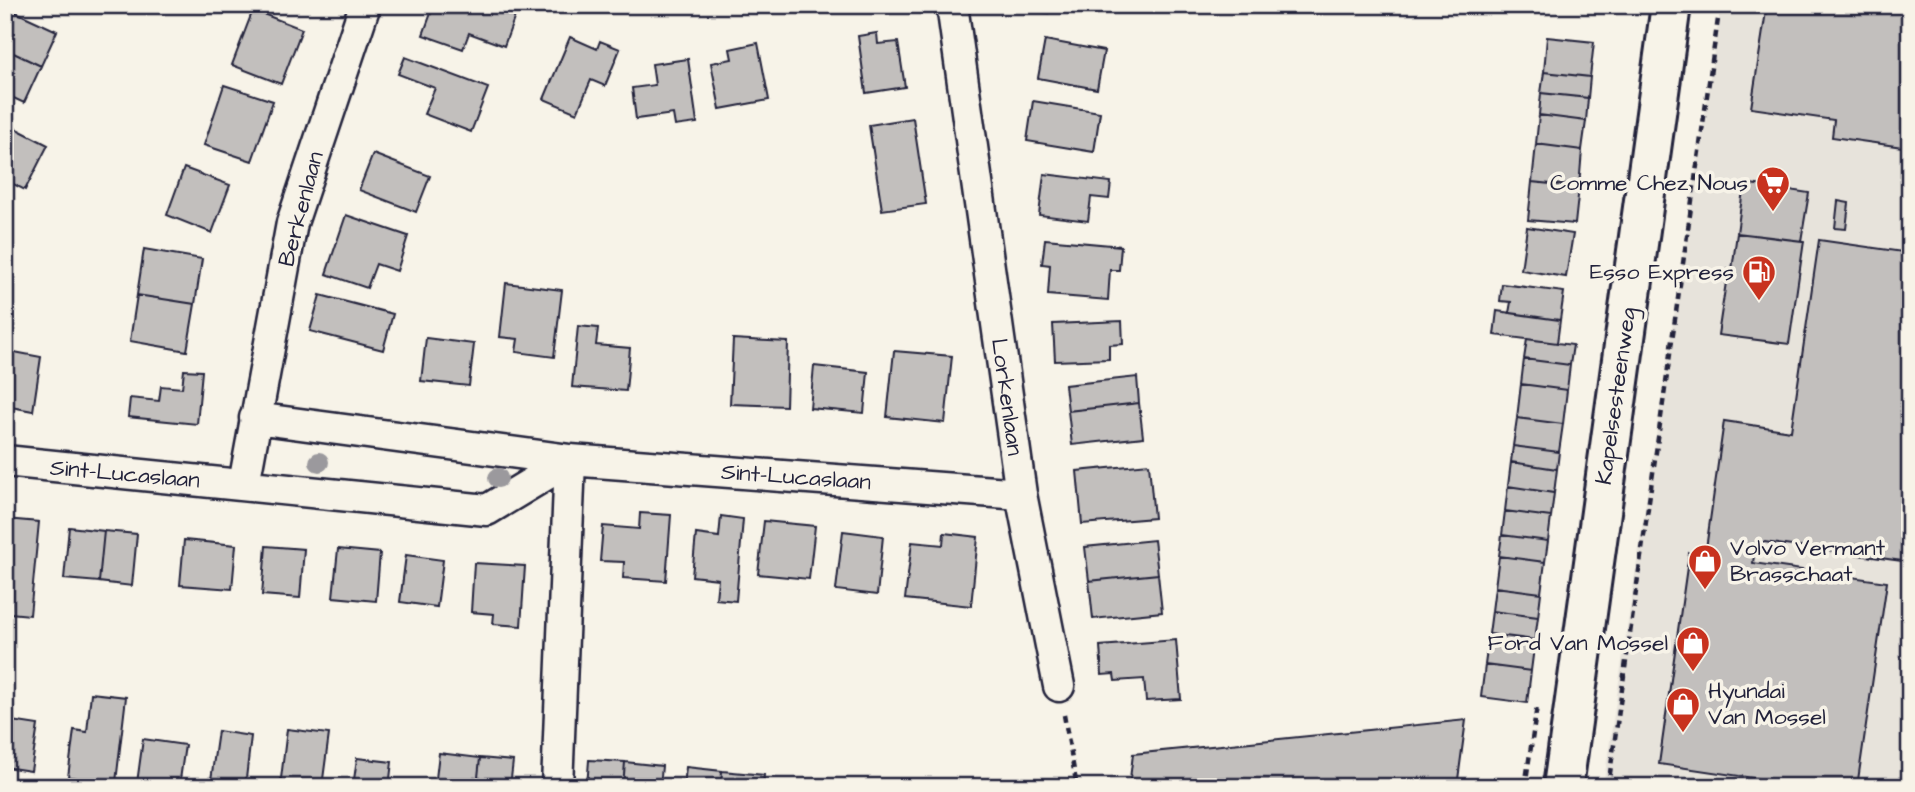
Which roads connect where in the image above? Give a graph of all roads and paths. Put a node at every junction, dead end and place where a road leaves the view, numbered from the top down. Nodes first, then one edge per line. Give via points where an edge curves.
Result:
1 (365, 5) edge
2 (952, 5) edge
3 (1671, 5) edge
4 (1720, 5) edge
5 (255, 418) junction
6 (570, 460) junction
7 (5, 461) edge
8 (244, 484) junction
9 (1021, 494) junction
10 (1059, 686) joint
11 (557, 787) edge
12 (1077, 787) edge
13 (1563, 787) edge
14 (1608, 787) edge

1 - 5 street, Berkenlaan via 292,223
2 - 9 street, Lorkenlaan
3 - 13 main road, Kapelsesteenweg
4 - 14 path
5 - 6 street, Sint-Lucaslaan
5 - 8 street
6 - 8 street, Sint-Lucaslaan via 487,510
6 - 9 street, Sint-Lucaslaan
6 - 11 street
7 - 8 street, Sint-Lucaslaan
9 - 10 street, Lorkenlaan
10 - 12 path

